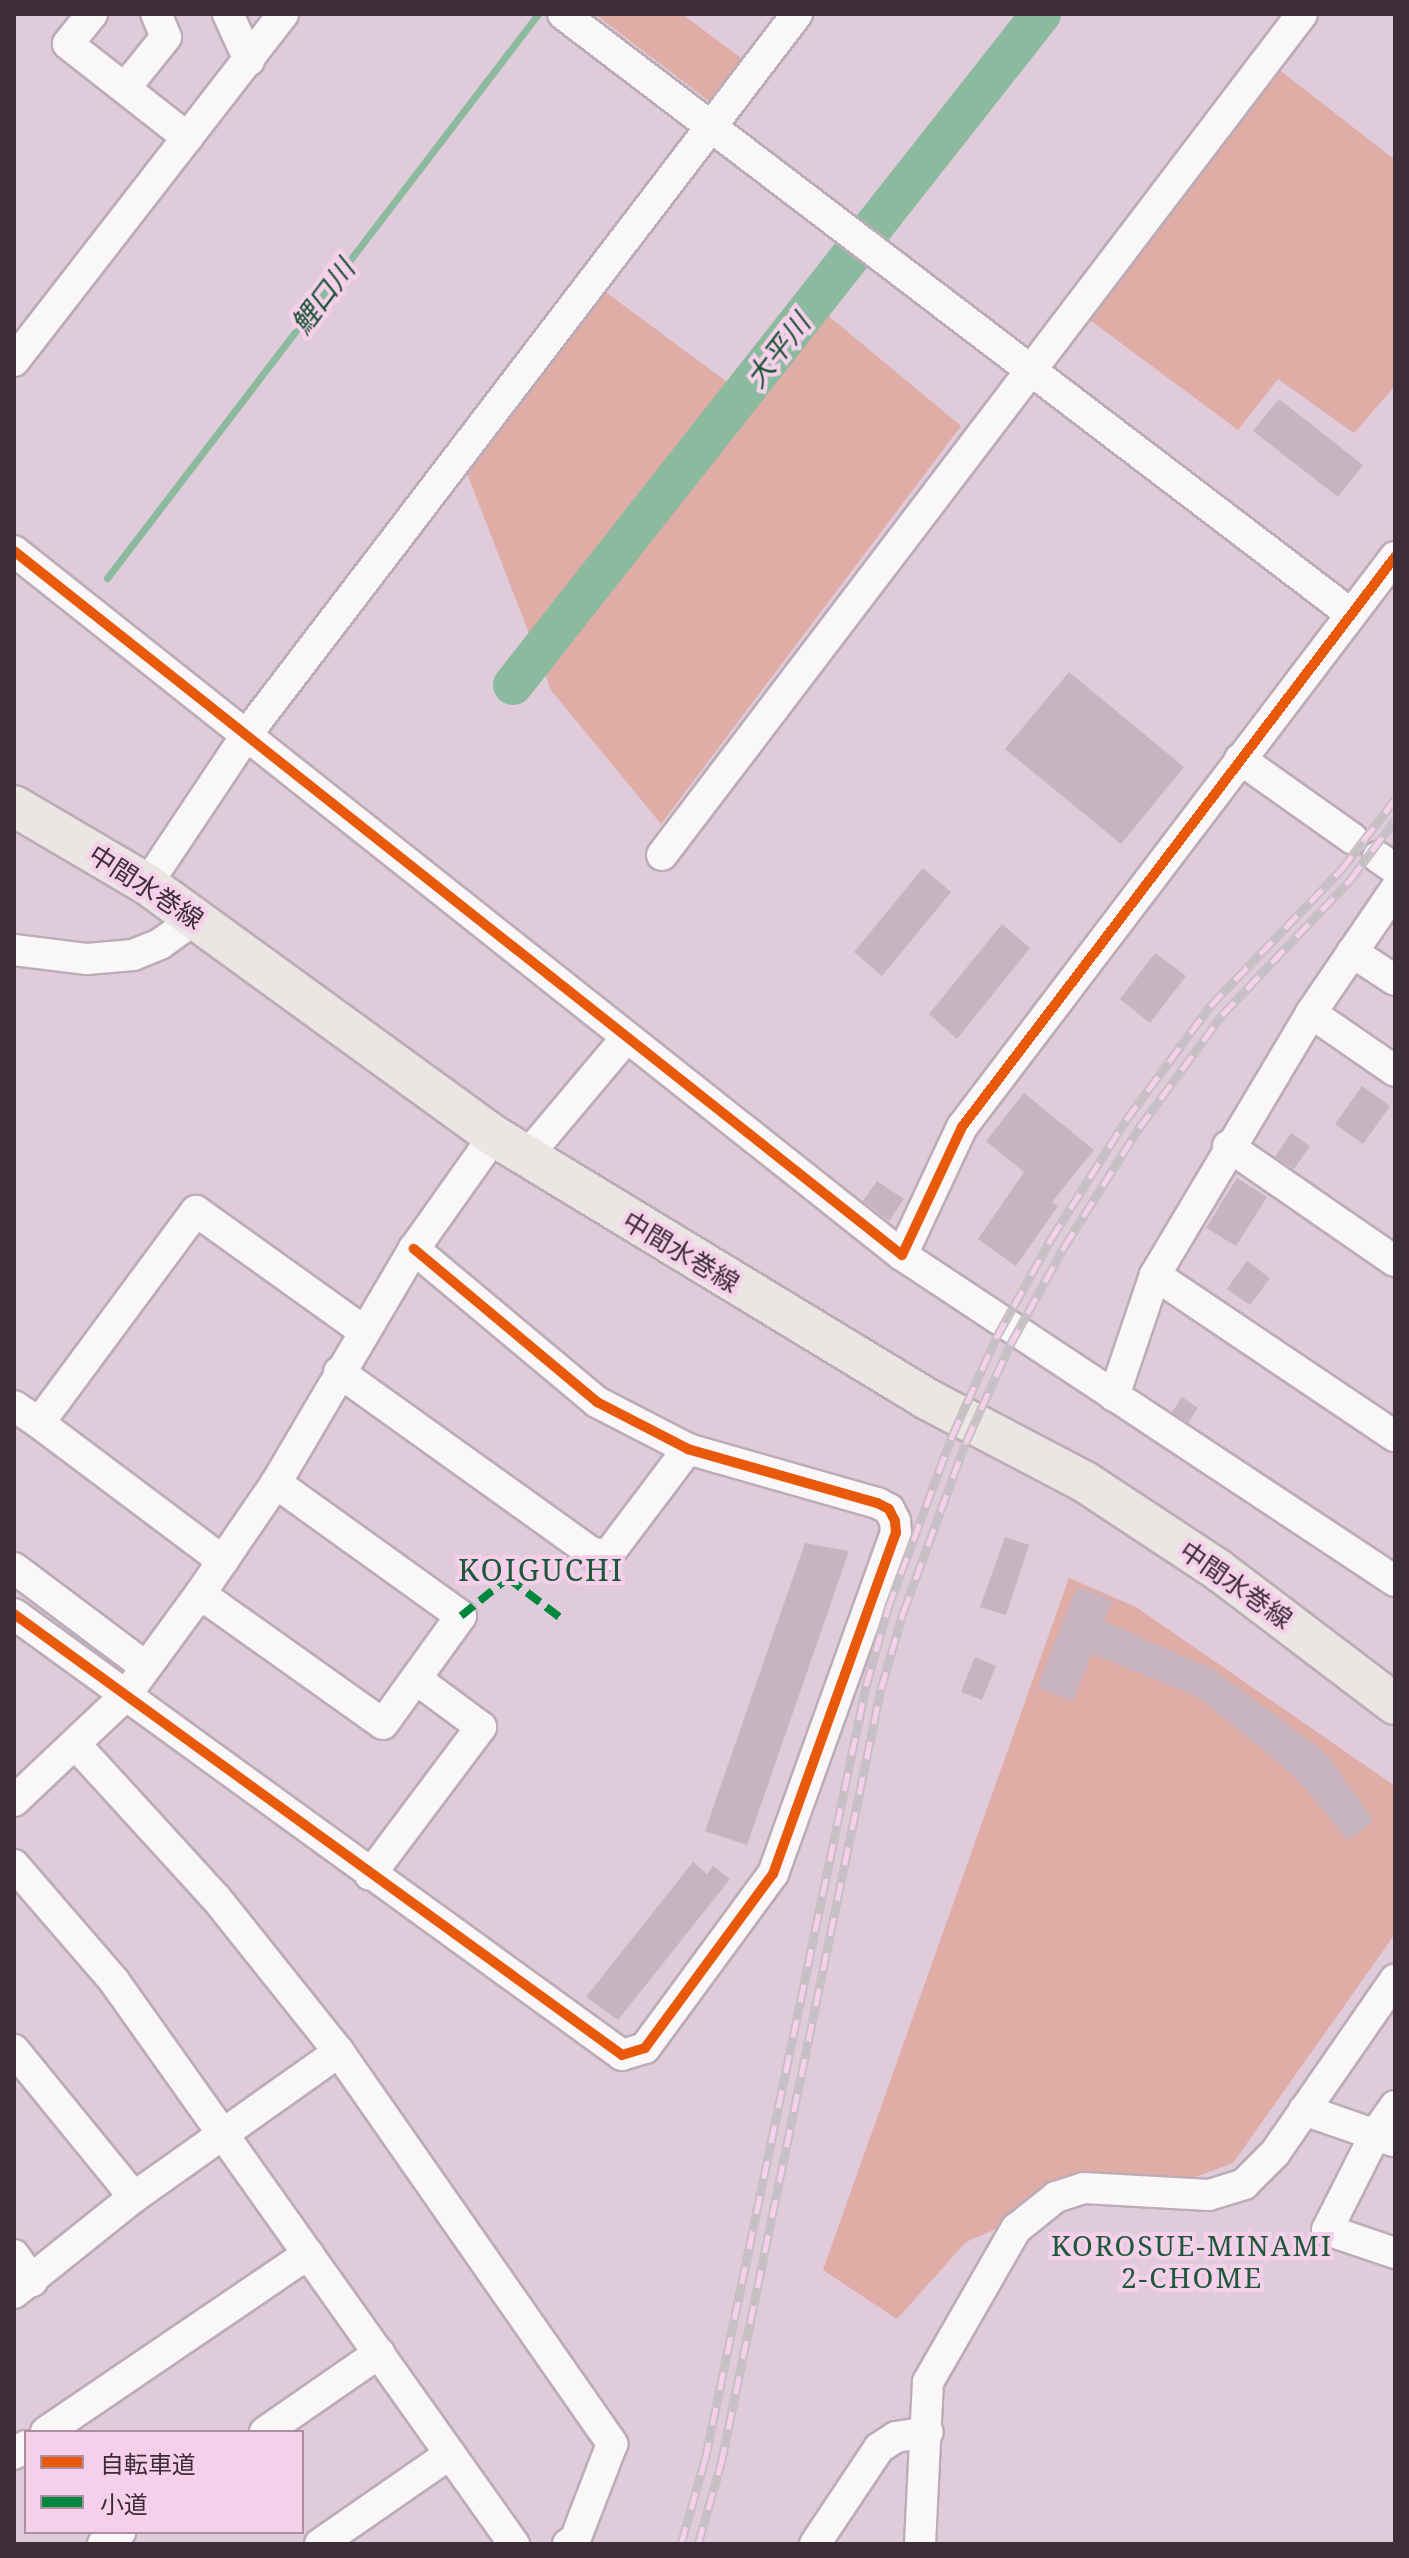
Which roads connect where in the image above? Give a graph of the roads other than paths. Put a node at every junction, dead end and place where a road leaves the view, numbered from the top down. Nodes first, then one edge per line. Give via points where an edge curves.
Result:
1 (92, 14) edge
2 (156, 14) edge
3 (228, 14) edge
4 (283, 14) edge
5 (563, 14) edge
6 (797, 14) edge
7 (1302, 14) edge
8 (249, 60) junction
9 (125, 88) junction
10 (710, 126) junction
11 (188, 138) junction
12 (14, 361) edge
13 (1031, 372) junction
14 (14, 551) edge
15 (1395, 557) edge
16 (1351, 614) junction
17 (247, 734) junction
18 (1240, 759) junction
19 (14, 806) edge
20 (1353, 839) dead end
21 (662, 855) dead end
22 (147, 884) junction
23 (1395, 890) edge
24 (196, 918) junction
25 (14, 950) edge
26 (1352, 952) junction
27 (1395, 980) edge
28 (1311, 1013) junction
29 (626, 1038) junction
30 (1395, 1071) edge
31 (494, 1136) junction
32 (1228, 1146) junction
33 (527, 1156) junction
34 (414, 1249) junction
35 (902, 1255) junction
36 (1395, 1261) edge
37 (1155, 1275) junction
38 (362, 1330) junction
39 (339, 1372) junction
40 (1114, 1396) junction
41 (14, 1406) edge
42 (39, 1423) junction
43 (1395, 1436) edge
44 (688, 1449) junction
45 (276, 1483) junction
46 (223, 1561) junction
47 (14, 1568) edge
48 (1395, 1581) edge
49 (200, 1594) junction
50 (14, 1614) edge
51 (146, 1667) junction
52 (416, 1679) junction
53 (1379, 1684) edge
54 (126, 1695) junction
55 (1395, 1704) edge
56 (77, 1746) junction
57 (14, 1801) edge
58 (14, 1865) edge
59 (370, 1875) junction
60 (1395, 1980) edge
61 (14, 2050) edge
62 (339, 2052) junction
63 (1395, 2106) edge
64 (1304, 2110) junction
65 (225, 2135) junction
66 (1385, 2138) edge
67 (134, 2197) junction
68 (1395, 2253) edge
69 (308, 2254) junction
70 (14, 2255) edge
71 (23, 2287) edge
72 (379, 2353) junction
73 (49, 2430) edge
74 (268, 2430) edge
75 (928, 2432) junction
76 (450, 2454) junction
77 (320, 2544) edge
78 (514, 2544) edge
79 (568, 2544) edge
80 (815, 2544) edge
81 (920, 2544) edge

1 - 9 street via 68,44
2 - 9 street via 166,37
3 - 8 street
4 - 8 street
5 - 10 street
6 - 10 street
7 - 13 street
8 - 11 street
9 - 11 street
10 - 13 street
10 - 17 street
11 - 12 street
13 - 16 street
13 - 21 street
14 - 17 street
15 - 16 street
16 - 18 street
17 - 22 street
17 - 29 street
18 - 20 street
18 - 35 street via 962,1127
19 - 22 main road, 中間水巻線
22 - 24 main road, 中間水巻線
23 - 26 street
24 - 25 street via 160,944 133,955 87,959
24 - 31 main road, 中間水巻線
26 - 27 street
26 - 28 street
28 - 30 street
28 - 32 street
29 - 33 street
29 - 35 street
31 - 33 main road, 中間水巻線
31 - 34 street
32 - 36 street
32 - 37 street
33 - 53 main road, 中間水巻線 via 927,1399 1085,1482
34 - 38 street
34 - 44 street via 597,1402
35 - 40 street
37 - 40 street
37 - 43 street
38 - 39 street
38 - 42 street via 196,1211
39 - 44 street via 592,1553 608,1555
39 - 45 street
40 - 48 street
41 - 42 street
42 - 46 street
44 - 59 street via 877,1503 889,1509 896,1533 773,1874 645,2048 622,2055
45 - 46 street
45 - 52 street via 461,1616
46 - 49 street
47 - 51 street
49 - 51 street
49 - 52 street via 383,1724
50 - 54 street
51 - 54 street
52 - 59 street via 481,1727
53 - 55 main road, 中間水巻線
54 - 56 street
54 - 59 street
56 - 57 street
56 - 62 street via 216,1898
58 - 65 street via 114,1981
60 - 64 street
61 - 67 street
62 - 65 street
62 - 79 street via 612,2444 575,2540
63 - 66 street
64 - 66 street
64 - 75 street via 1259,2173 1227,2192 1084,2188 1034,2210 1016,2229 928,2382
65 - 67 street
65 - 69 street
66 - 68 street via 1327,2230
67 - 71 street
69 - 72 street
69 - 73 street
70 - 71 street
72 - 74 street
72 - 76 street
75 - 80 street via 896,2437 879,2448
75 - 81 street
76 - 77 street
76 - 78 street

